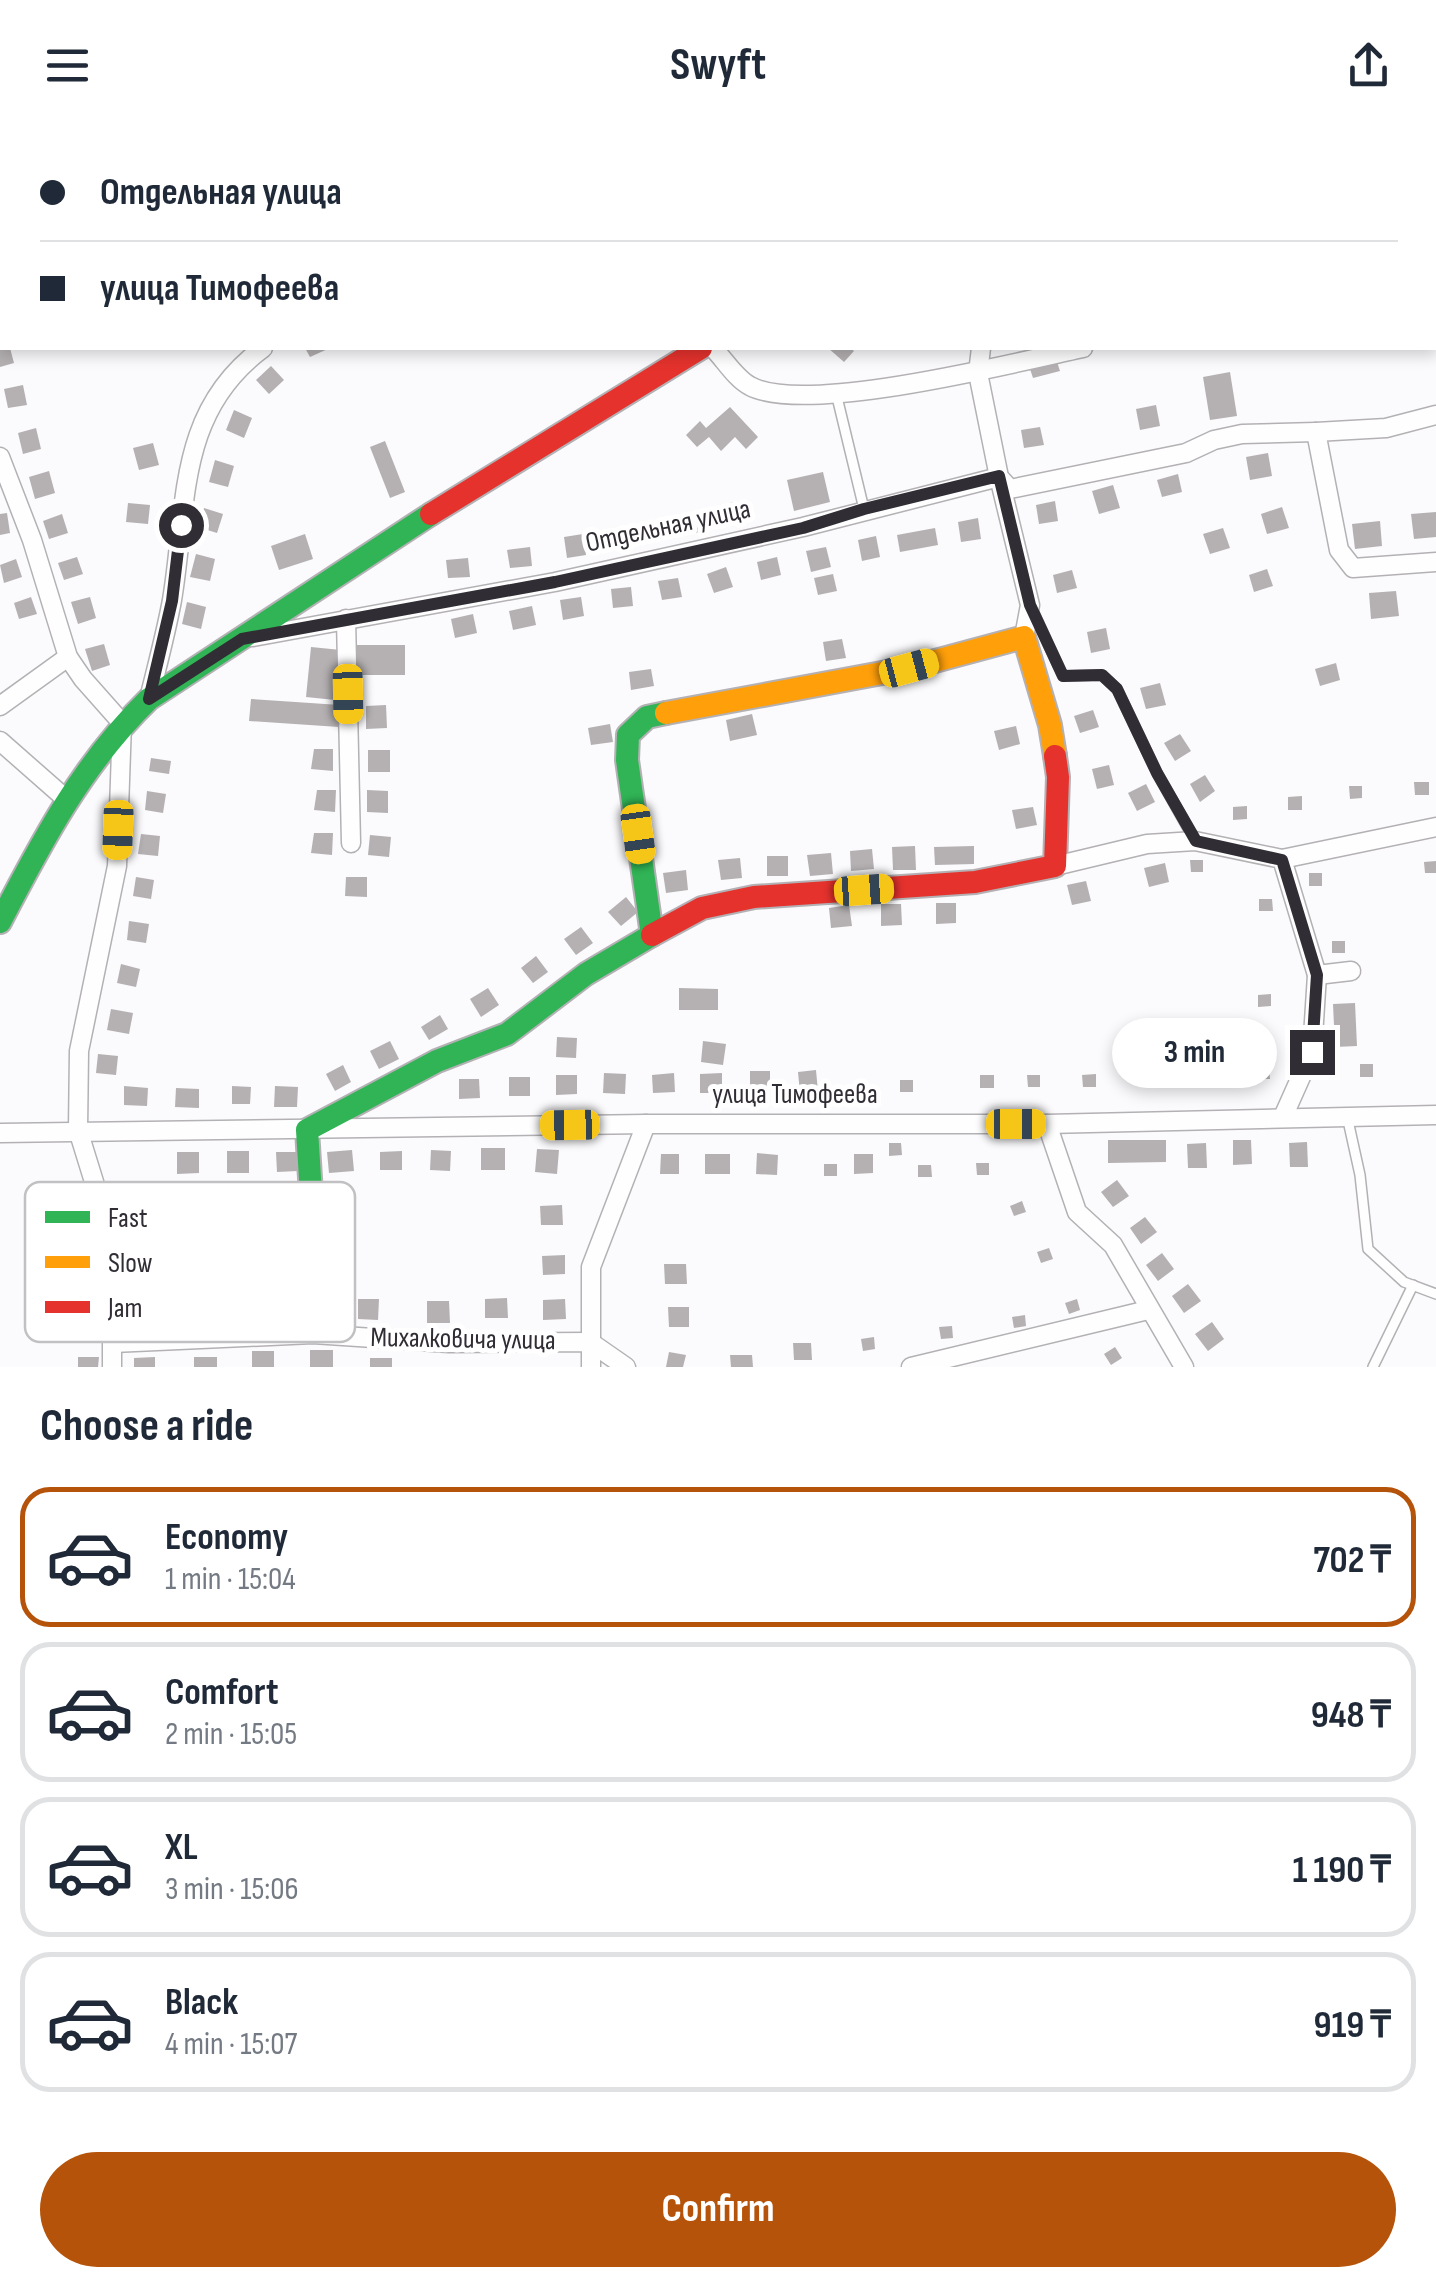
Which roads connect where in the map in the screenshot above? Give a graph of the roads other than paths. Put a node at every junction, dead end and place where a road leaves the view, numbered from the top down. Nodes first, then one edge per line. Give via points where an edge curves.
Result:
1 (260, 350) edge
2 (698, 350) edge
3 (715, 350) edge
4 (981, 350) edge
5 (1074, 350) edge
6 (978, 372) junction
7 (836, 393) junction
8 (1436, 416) edge
9 (1316, 432) junction
10 (0, 457) edge
11 (999, 476) junction
12 (864, 509) junction
13 (1436, 562) edge
14 (1030, 605) junction
15 (346, 619) junction
16 (1024, 637) junction
17 (242, 639) junction
18 (68, 657) junction
19 (149, 699) junction
20 (0, 706) edge
21 (122, 723) junction
22 (0, 741) edge
23 (66, 798) junction
24 (1436, 828) edge
25 (1196, 841) junction
26 (350, 843) dead end
27 (1282, 860) junction
28 (1055, 866) junction
29 (0, 922) edge
30 (652, 935) junction
31 (1352, 971) dead end
32 (1317, 975) junction
33 (1436, 1115) edge
34 (1347, 1116) junction
35 (1283, 1117) junction
36 (646, 1124) junction
37 (1047, 1124) junction
38 (78, 1130) junction
39 (307, 1130) junction
40 (0, 1133) edge
41 (94, 1182) edge
42 (310, 1182) edge
43 (1413, 1285) junction
44 (1436, 1294) edge
45 (1148, 1310) junction
46 (355, 1337) edge
47 (134, 1342) edge
48 (590, 1342) junction
49 (112, 1343) joint
50 (918, 1366) edge
51 (112, 1367) edge
52 (591, 1367) edge
53 (626, 1367) edge
54 (1184, 1367) edge
55 (1374, 1367) edge

1 - 19 street via 238,366 208,406 185,487 172,601
2 - 17 street, Отдельная улица via 499,470
3 - 7 street via 747,386 777,396
4 - 6 street
5 - 6 street
6 - 7 street
6 - 11 street
7 - 12 lane
8 - 9 street via 1386,428
9 - 11 street, Отдельная улица via 1242,434 1186,453 1010,489
9 - 13 street via 1339,550 1354,568
10 - 18 street
11 - 12 street, Отдельная улица
11 - 14 street
12 - 15 street, Отдельная улица via 574,578
14 - 16 street
14 - 25 lane via 1063,676 1102,675 1117,689
15 - 17 street, Отдельная улица
15 - 26 street
16 - 28 street via 1058,777
16 - 30 street via 909,668 647,717 628,735 627,760
17 - 19 street, Отдельная улица
18 - 20 street
18 - 21 street
19 - 21 street, Отдельная улица
21 - 23 street, Отдельная улица
21 - 38 street via 117,866 79,1051
22 - 23 street
23 - 29 street, Отдельная улица
24 - 27 street, улица Тимофеева
25 - 27 street, улица Тимофеева
25 - 28 street, улица Тимофеева via 1147,844
27 - 32 street
28 - 30 street, улица Тимофеева via 974,882 754,897 702,908
30 - 39 street, улица Тимофеева via 586,974 507,1034 437,1061
31 - 32 street
32 - 35 street via 1312,1052
33 - 34 street, улица Тимофеева
34 - 35 street, улица Тимофеева
34 - 43 lane via 1368,1249
35 - 37 street, улица Тимофеева
36 - 37 street, улица Тимофеева
36 - 39 street, улица Тимофеева
36 - 48 street via 591,1267
37 - 45 street via 1077,1212 1113,1245
38 - 39 street, улица Тимофеева
38 - 40 street, улица Тимофеева
38 - 41 street
39 - 42 street
43 - 44 lane
43 - 55 lane
45 - 50 street
45 - 54 street
46 - 48 street, Михалковича улица
47 - 49 street, Михалковича улица
48 - 52 street
48 - 53 street, Михалковича улица
49 - 51 street

